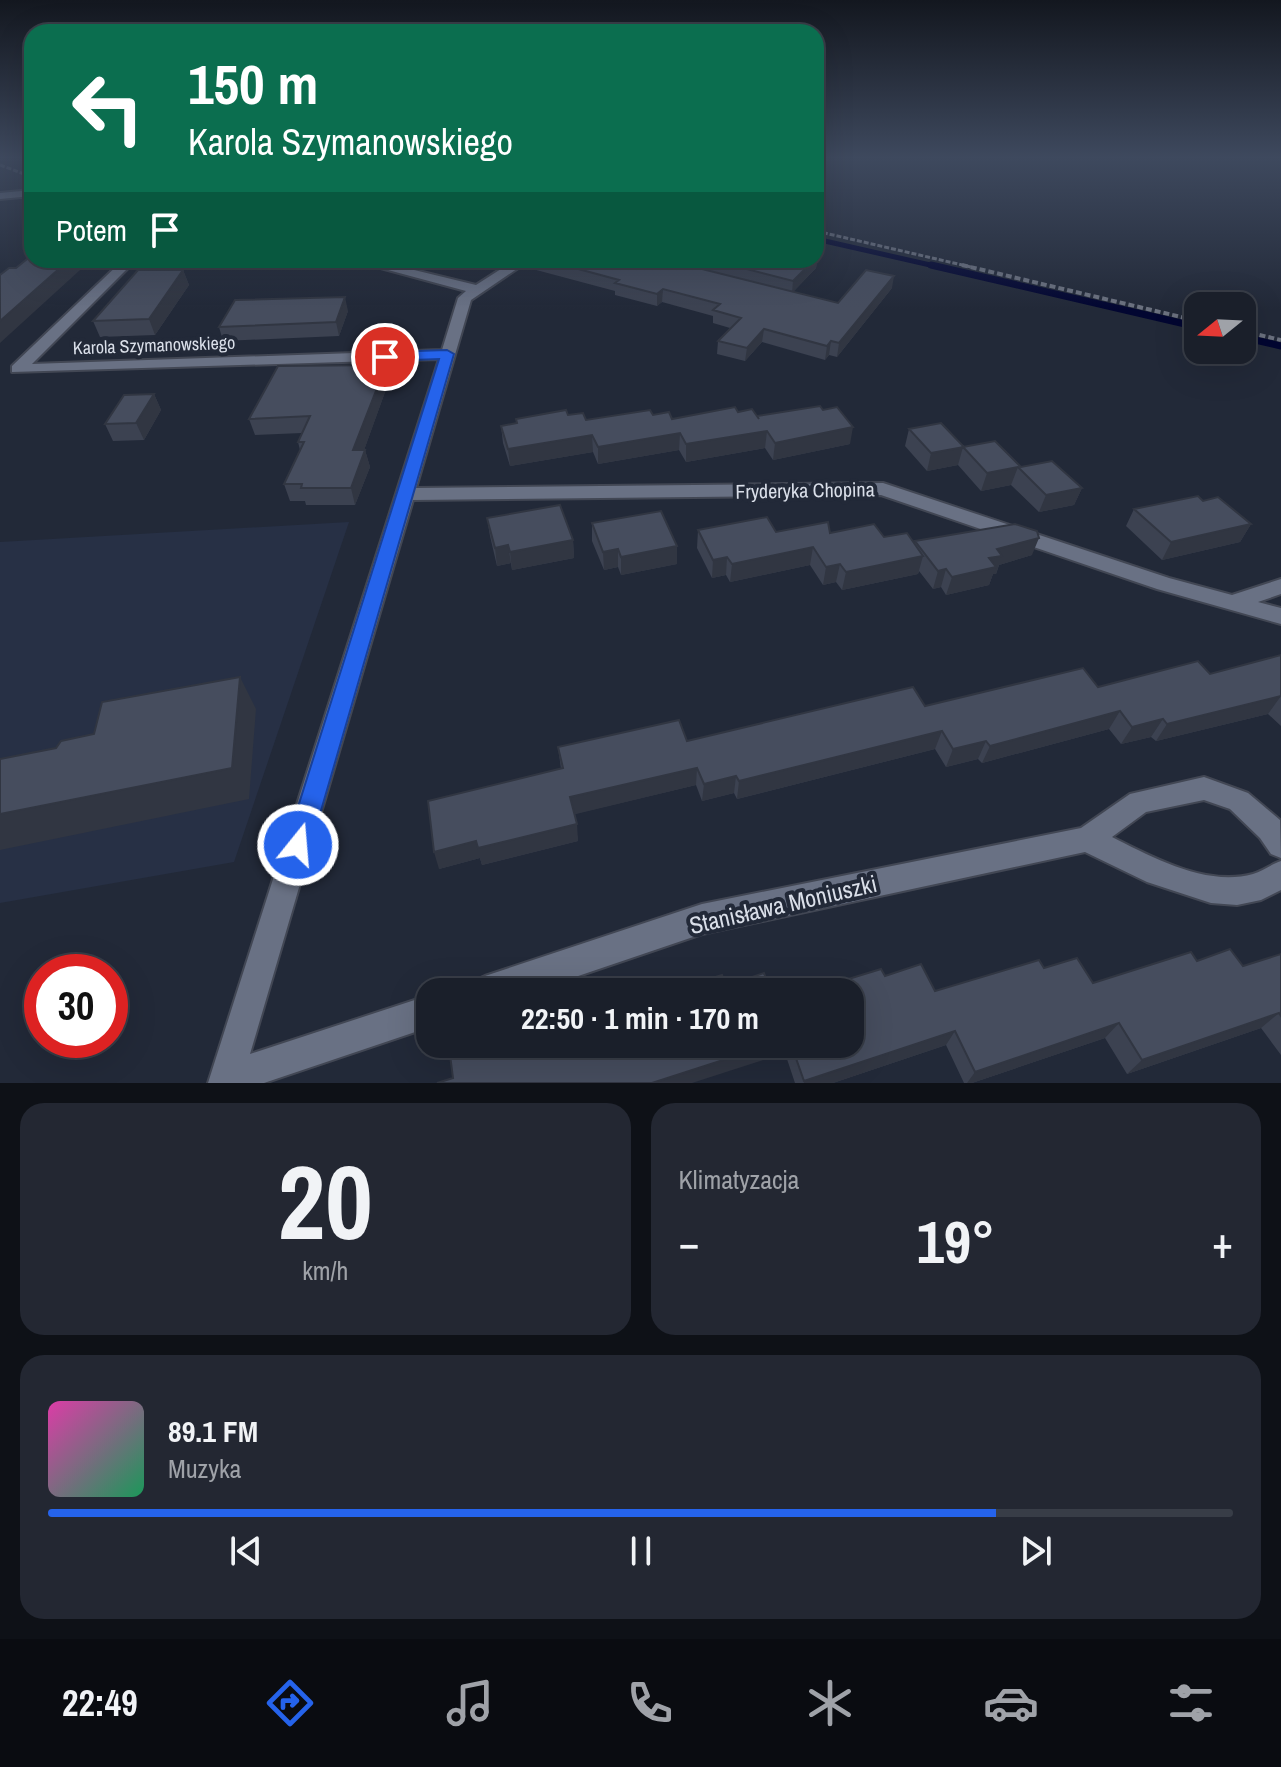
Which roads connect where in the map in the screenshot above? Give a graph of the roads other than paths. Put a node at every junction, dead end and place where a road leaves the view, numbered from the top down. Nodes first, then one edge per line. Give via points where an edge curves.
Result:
1 (122, 268) edge
2 (404, 268) edge
3 (510, 268) edge
4 (475, 289) junction
5 (447, 354) junction
6 (407, 494) junction
7 (1281, 586) edge
8 (1232, 603) junction
9 (1281, 616) edge
10 (1087, 839) junction
11 (1281, 845) edge
12 (1281, 874) edge
13 (527, 978) edge
14 (416, 1016) edge
15 (225, 1081) edge

1 - 5 street, Karola Szymanowskiego via 18,369
2 - 4 street
3 - 4 street
4 - 5 street via 465,298
5 - 6 street
6 - 8 street, Fryderyka Chopina via 883,489
6 - 15 street
7 - 8 street
8 - 9 street, Fryderyka Chopina
10 - 11 street, Stanisława Moniuszki via 1139,802 1204,788 1239,801
10 - 12 street via 1217,892 1249,890
10 - 13 street, Stanisława Moniuszki via 702,919
14 - 15 street

